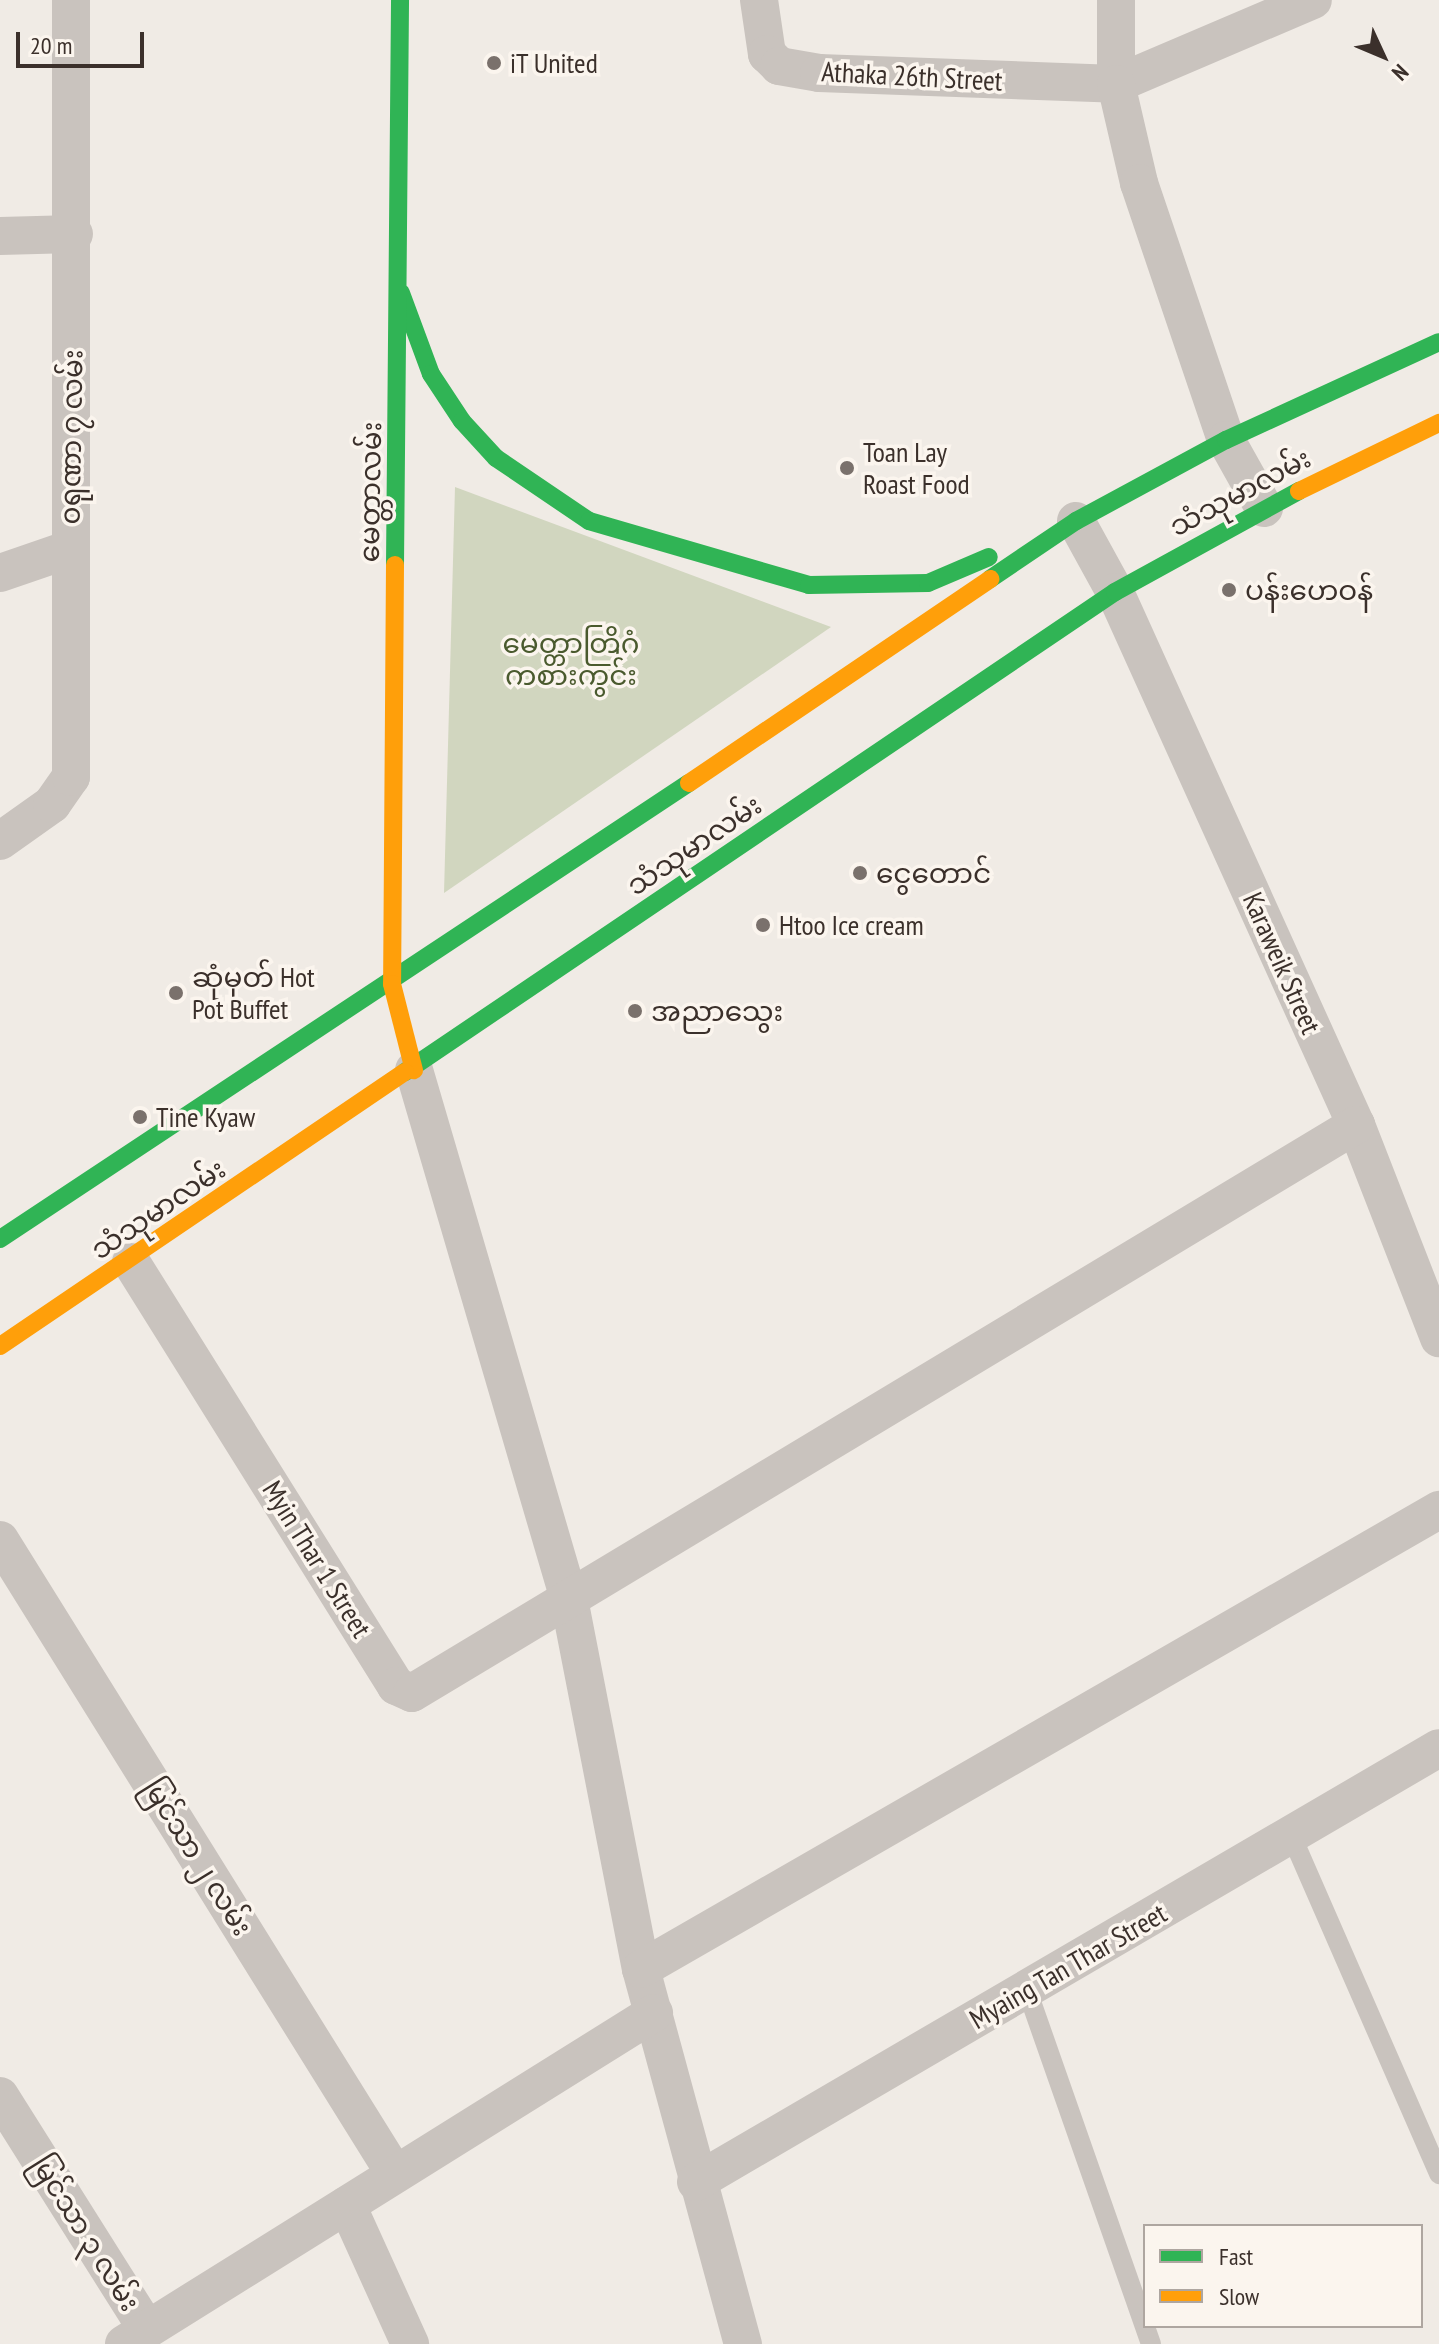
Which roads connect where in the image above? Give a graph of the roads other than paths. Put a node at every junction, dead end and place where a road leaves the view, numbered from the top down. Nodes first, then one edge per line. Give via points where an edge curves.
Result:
1 (71, 0) edge
2 (400, 0) edge
3 (759, 0) edge
4 (1116, 0) edge
5 (1313, 0) edge
6 (1116, 84) junction
7 (74, 234) junction
8 (0, 236) edge
9 (401, 293) junction
10 (1439, 342) edge
11 (1439, 423) edge
12 (1226, 440) junction
13 (1264, 508) junction
14 (1076, 521) junction
15 (70, 549) junction
16 (0, 573) edge
17 (1115, 592) junction
18 (0, 841) edge
19 (392, 984) junction
20 (414, 1070) junction
21 (1356, 1125) junction
22 (0, 1239) edge
23 (131, 1262) junction
24 (1439, 1338) edge
25 (0, 1346) edge
26 (1439, 1510) edge
27 (0, 1540) edge
28 (569, 1599) junction
29 (1439, 1748) edge
30 (1292, 1837) junction
31 (641, 1969) junction
32 (1027, 1990) junction
33 (654, 2013) junction
34 (0, 2096) edge
35 (395, 2174) junction
36 (1439, 2174) edge
37 (696, 2182) junction
38 (347, 2205) junction
39 (1143, 2321) edge
40 (136, 2337) edge
41 (410, 2344) edge
42 (743, 2344) edge

1 - 7 street, ၀ရုဏာ ၇ လမ်း
2 - 9 main road, မေတ္တာလမ်း
3 - 6 street, Athaka 26th Street via 764,45 779,66 819,73
4 - 6 street
5 - 6 street
6 - 12 street via 1139,183
7 - 8 street
7 - 15 street, ၀ရုဏာ ၇ လမ်း
9 - 14 main road via 431,374 462,421 496,458 589,521 809,585 928,583
9 - 19 main road, မေတ္တာလမ်း
10 - 12 main road, သံသုမာလမ်း
11 - 13 main road, သံသုမာလမ်း
12 - 13 street
12 - 14 main road, သံသုမာလမ်း
13 - 17 main road, သံသုမာလမ်း
14 - 17 street, Karaweik Street
14 - 19 main road, သံသုမာလမ်း
15 - 16 street
15 - 18 street, ၀ရုဏာ ၇ လမ်း via 71,777 44,812
17 - 20 main road, သံသုမာလမ်း
17 - 21 street, Karaweik Street
19 - 20 main road, မေတ္တာလမ်း
19 - 22 main road, သံသုမာလမ်း
20 - 23 main road, သံသုမာလမ်း
20 - 28 street
21 - 24 street, Karaweik Street
21 - 28 street, Myin Thar 1 Street
23 - 25 main road, သံသုမာလမ်း
23 - 28 street, Myin Thar 1 Street via 399,1690 412,1693
26 - 31 street
27 - 35 street, မြင်သာ ၂ လမ်း
28 - 31 street
29 - 30 street, Myaing Tan Thar Street
30 - 32 street, Myaing Tan Thar Street
30 - 36 lane
31 - 33 street
32 - 37 street, Myaing Tan Thar Street
32 - 39 lane
33 - 35 street
33 - 37 street
34 - 40 street, မြင်သာ ၃ လမ်း
35 - 38 street
37 - 42 street
38 - 40 street
38 - 41 street

